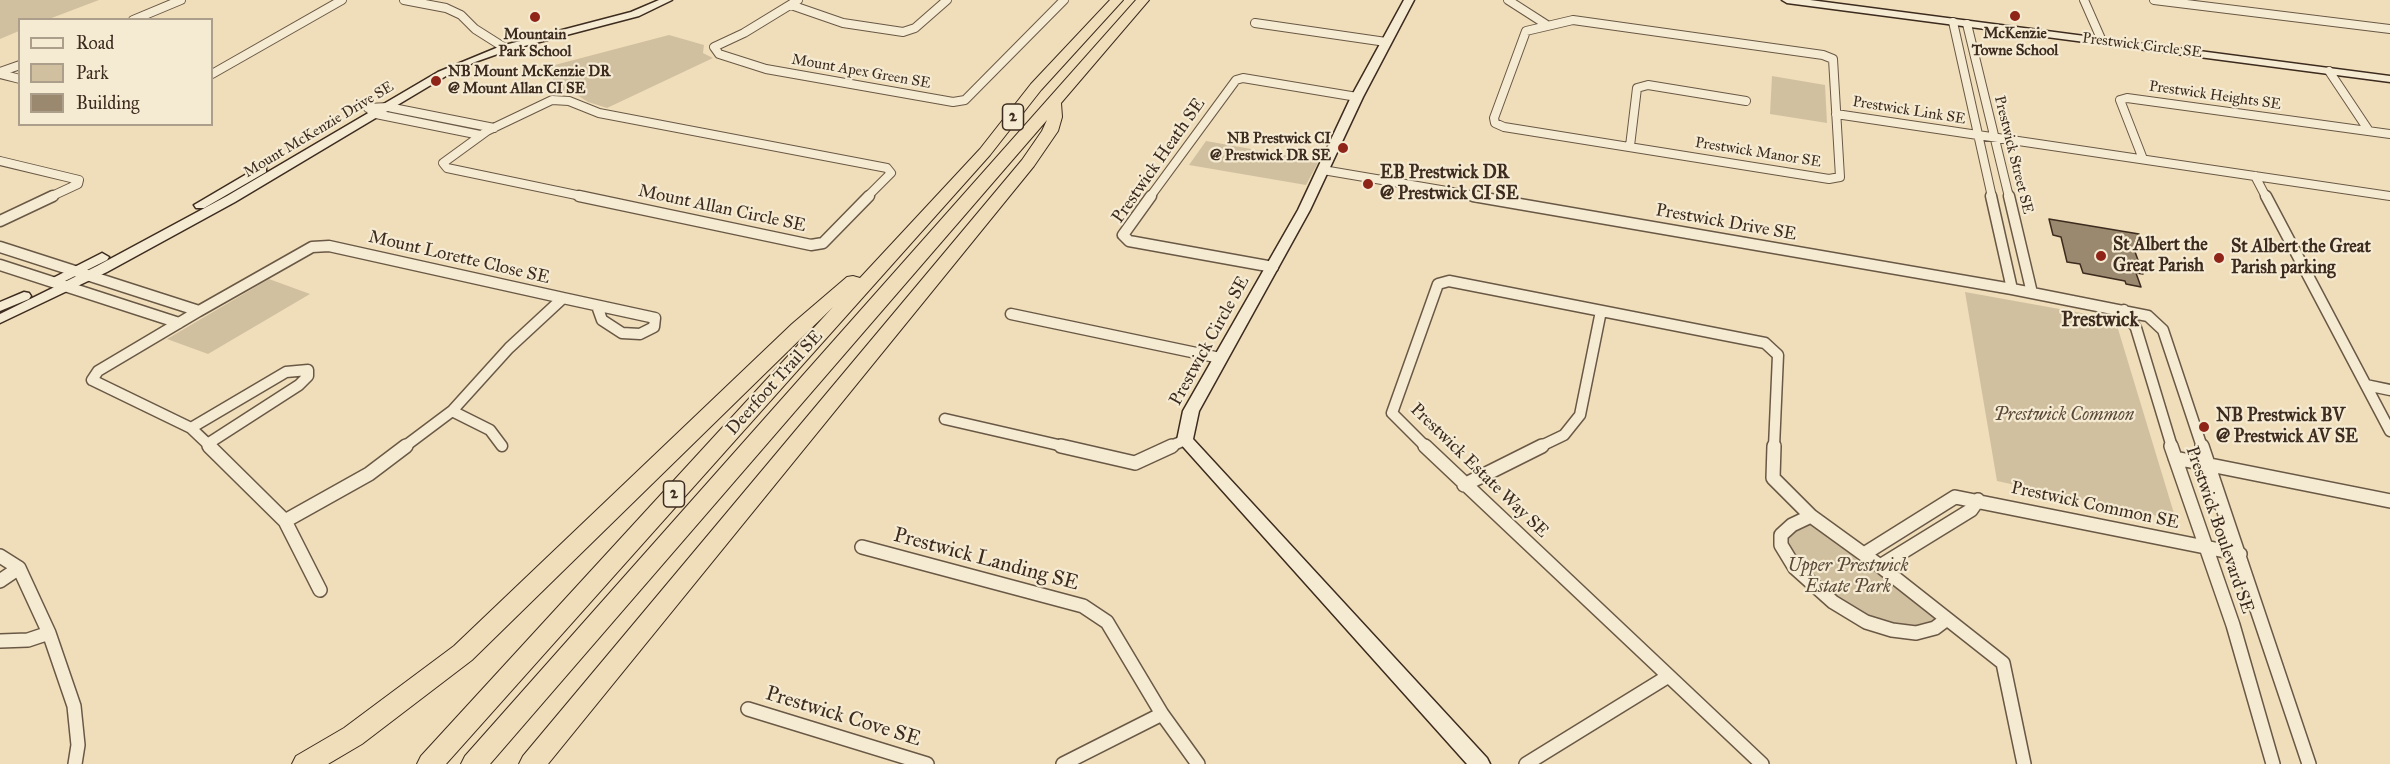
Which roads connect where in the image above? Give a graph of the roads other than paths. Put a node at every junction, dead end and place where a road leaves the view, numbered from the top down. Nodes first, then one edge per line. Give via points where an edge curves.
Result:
1 (181, 0) edge
2 (342, 0) edge
3 (404, 0) edge
4 (650, 0) edge
5 (667, 0) edge
6 (947, 0) edge
7 (1064, 0) edge
8 (1143, 0) edge
9 (1409, 0) edge
10 (1508, 0) edge
11 (1787, 0) edge
12 (2084, 0) edge
13 (2154, 0) edge
14 (794, 3) edge
15 (1111, 3) edge
16 (138, 18) edge
17 (1953, 22) junction
18 (1255, 23) dead end
19 (1967, 24) junction
20 (1547, 25) junction
21 (2390, 29) edge
22 (2102, 41) junction
23 (1386, 42) junction
24 (502, 45) junction
25 (18, 66) edge
26 (2329, 71) junction
27 (0, 73) edge
28 (213, 73) edge
29 (18, 78) edge
30 (2390, 79) edge
31 (1357, 97) junction
32 (1746, 101) dead end
33 (1054, 102) junction
34 (388, 107) junction
35 (372, 111) junction
36 (1836, 114) junction
37 (494, 128) junction
38 (2369, 131) junction
39 (2390, 134) edge
40 (480, 135) junction
41 (1978, 135) junction
42 (1995, 137) junction
43 (1630, 146) junction
44 (2143, 159) junction
45 (0, 161) edge
46 (1323, 170) junction
47 (2255, 176) junction
48 (2390, 196) edge
49 (0, 221) edge
50 (919, 225) junction
51 (0, 247) edge
52 (0, 265) edge
53 (1273, 267) junction
54 (75, 271) junction
55 (89, 276) junction
56 (53, 282) junction
57 (67, 286) junction
58 (2012, 289) junction
59 (2032, 293) junction
60 (563, 298) junction
61 (597, 306) junction
62 (0, 307) edge
63 (2124, 310) junction
64 (199, 311) junction
65 (1600, 311) junction
66 (1011, 314) dead end
67 (0, 319) edge
68 (179, 322) junction
69 (1220, 358) junction
70 (2366, 385) junction
71 (2390, 390) edge
72 (452, 411) junction
73 (945, 419) dead end
74 (191, 428) junction
75 (2390, 430) edge
76 (1185, 440) junction
77 (209, 443) junction
78 (502, 446) dead end
79 (2175, 458) junction
80 (2210, 465) junction
81 (1464, 485) junction
82 (1978, 500) junction
83 (2390, 501) edge
84 (1811, 516) junction
85 (285, 521) junction
86 (862, 547) dead end
87 (2205, 548) junction
88 (1864, 554) junction
89 (2240, 554) junction
90 (0, 556) edge
91 (1880, 566) junction
92 (19, 568) junction
93 (0, 581) edge
94 (320, 590) dead end
95 (1947, 619) junction
96 (49, 633) junction
97 (0, 641) edge
98 (1667, 677) junction
99 (748, 709) dead end
100 (520, 713) junction
101 (1162, 714) junction
102 (75, 764) edge
103 (305, 764) edge
104 (430, 764) edge
105 (474, 764) edge
106 (492, 764) edge
107 (532, 764) edge
108 (927, 764) edge
109 (1063, 764) edge
110 (1198, 764) edge
111 (1480, 764) edge
112 (1526, 764) edge
113 (1762, 764) edge
114 (2024, 764) edge
115 (2273, 764) edge
116 (2309, 764) edge

1 - 16 street
2 - 28 street
3 - 24 street via 446,8
4 - 24 street, Mount McKenzie Drive SE
5 - 24 street, Mount McKenzie Drive SE via 608,22
6 - 14 street via 915,28 903,32 843,23
7 - 14 street, Mount Apex Green SE via 965,100 953,102 766,69 723,55 714,47
8 - 33 highway, Deerfoot Trail SE / 2
9 - 23 street, Prestwick Circle SE
10 - 20 street
11 - 17 street, Prestwick Circle SE
12 - 22 street
13 - 21 street
15 - 50 highway, Deerfoot Trail SE / 2
17 - 19 street, Prestwick Circle SE
17 - 41 street, Prestwick Street SE
18 - 23 street
19 - 22 street, Prestwick Circle SE
19 - 42 street, Prestwick Street SE
20 - 36 street, Prestwick Manor SE via 1573,20 1823,55 1833,60
20 - 43 street, Prestwick Manor SE via 1526,31 1495,123
22 - 26 street, Prestwick Circle SE
23 - 31 street, Prestwick Circle SE
24 - 34 street, Mount McKenzie Drive SE via 442,74
24 - 35 street, Mount McKenzie Drive SE via 430,72
25 - 27 street
26 - 30 street, Prestwick Circle SE
26 - 38 street
27 - 29 street
31 - 46 street, Prestwick Circle SE
31 - 53 street, Prestwick Heath SE via 1236,80 1123,235 1129,241
32 - 43 street via 1648,85 1637,88
33 - 100 highway, Deerfoot Trail SE / 2
33 - 107 highway via 1055,117 1050,131 1028,163
34 - 35 street, Mount McKenzie Drive SE
34 - 37 street
35 - 40 street
35 - 54 street, Mount McKenzie Drive SE
35 - 55 street, Mount McKenzie Drive SE via 231,199
36 - 41 street, Prestwick Link SE
36 - 43 street, Prestwick Manor SE via 1840,177 1829,179
37 - 40 street, Mount Allan Circle SE
37 - 40 street, Mount Allan Circle SE via 543,103 561,100 599,114 887,168 891,173 823,243 811,245 447,168 443,164
38 - 39 street, Prestwick Heights SE
38 - 44 street, Prestwick Heights SE via 2120,100
41 - 42 street
41 - 58 street, Prestwick Street SE
42 - 44 street
42 - 59 street, Prestwick Street SE
44 - 47 street
45 - 49 street via 79,180 78,184
46 - 53 street, Prestwick Circle SE
46 - 58 street, Prestwick Drive SE
47 - 48 street
47 - 70 street
50 - 103 highway via 799,328 463,653 353,736
50 - 104 highway, Deerfoot Trail SE / 2
51 - 54 street
52 - 56 street
53 - 69 street, Prestwick Circle SE
54 - 55 street
54 - 56 street, Mount McKenzie Drive SE
55 - 57 street, Mount McKenzie Drive SE
55 - 64 street
56 - 57 street
56 - 62 street, Mount McKenzie Drive SE
57 - 67 street, Mount McKenzie Drive SE
57 - 68 street
58 - 59 street, Prestwick Drive SE
59 - 63 street, Prestwick Drive SE
60 - 61 street
60 - 64 street, Mount Lorette Close SE via 329,246 312,247
60 - 72 street, Mount Lorette Close SE via 509,348
61 - 61 street via 655,318 654,327 640,334 622,333 602,320
63 - 79 street, Prestwick Boulevard SE via 2136,328
63 - 80 street, Prestwick Boulevard SE via 2148,316 2163,330
64 - 68 street, Mount Lorette Close SE
65 - 81 street via 1580,415 1564,435
65 - 81 street, Prestwick Estate Way SE via 1449,281 1438,284 1392,413
65 - 84 street, Prestwick Estate Way SE via 1764,343 1778,355 1773,478
66 - 69 street
68 - 74 street, Mount Lorette Close SE via 98,371 92,380
69 - 76 street, Prestwick Circle SE via 1191,411
70 - 71 street
70 - 75 street
72 - 78 street via 490,430
72 - 85 street, Mount Lorette Close SE via 369,474
73 - 76 street via 1135,463
74 - 77 street, Mount Lorette Close SE
74 - 77 street via 286,372 308,370 300,385
76 - 111 street
77 - 85 street, Mount Lorette Close SE
79 - 80 street
79 - 87 street, Prestwick Boulevard SE
80 - 83 street
80 - 89 street, Prestwick Boulevard SE
81 - 98 street, Prestwick Estate Way SE
82 - 87 street, Prestwick Common SE
82 - 88 street, Prestwick Common SE via 1955,497
82 - 91 street via 1971,510
84 - 88 street, Prestwick Estate Way SE
84 - 95 street via 1781,535 1781,545 1796,568 1833,602 1866,622 1892,630 1916,633 1935,628
85 - 94 street
86 - 101 street, Prestwick Landing SE via 1083,606 1107,622
87 - 89 street, Prestwick Common SE
87 - 115 street, Prestwick Boulevard SE via 2233,625
88 - 91 street, Prestwick Estate Way SE
89 - 116 street, Prestwick Boulevard SE
90 - 92 street
91 - 95 street, Prestwick Estate Way SE
92 - 93 street
92 - 96 street
95 - 114 street, Prestwick Estate Way SE via 2003,663
96 - 97 street via 28,640
96 - 102 street via 74,706 78,745
98 - 112 street
98 - 113 street, Prestwick Estate Way SE
99 - 108 street, Prestwick Cove SE
100 - 105 highway, Deerfoot Trail SE / 2
100 - 106 highway
101 - 109 street
101 - 110 street, Prestwick Landing SE

